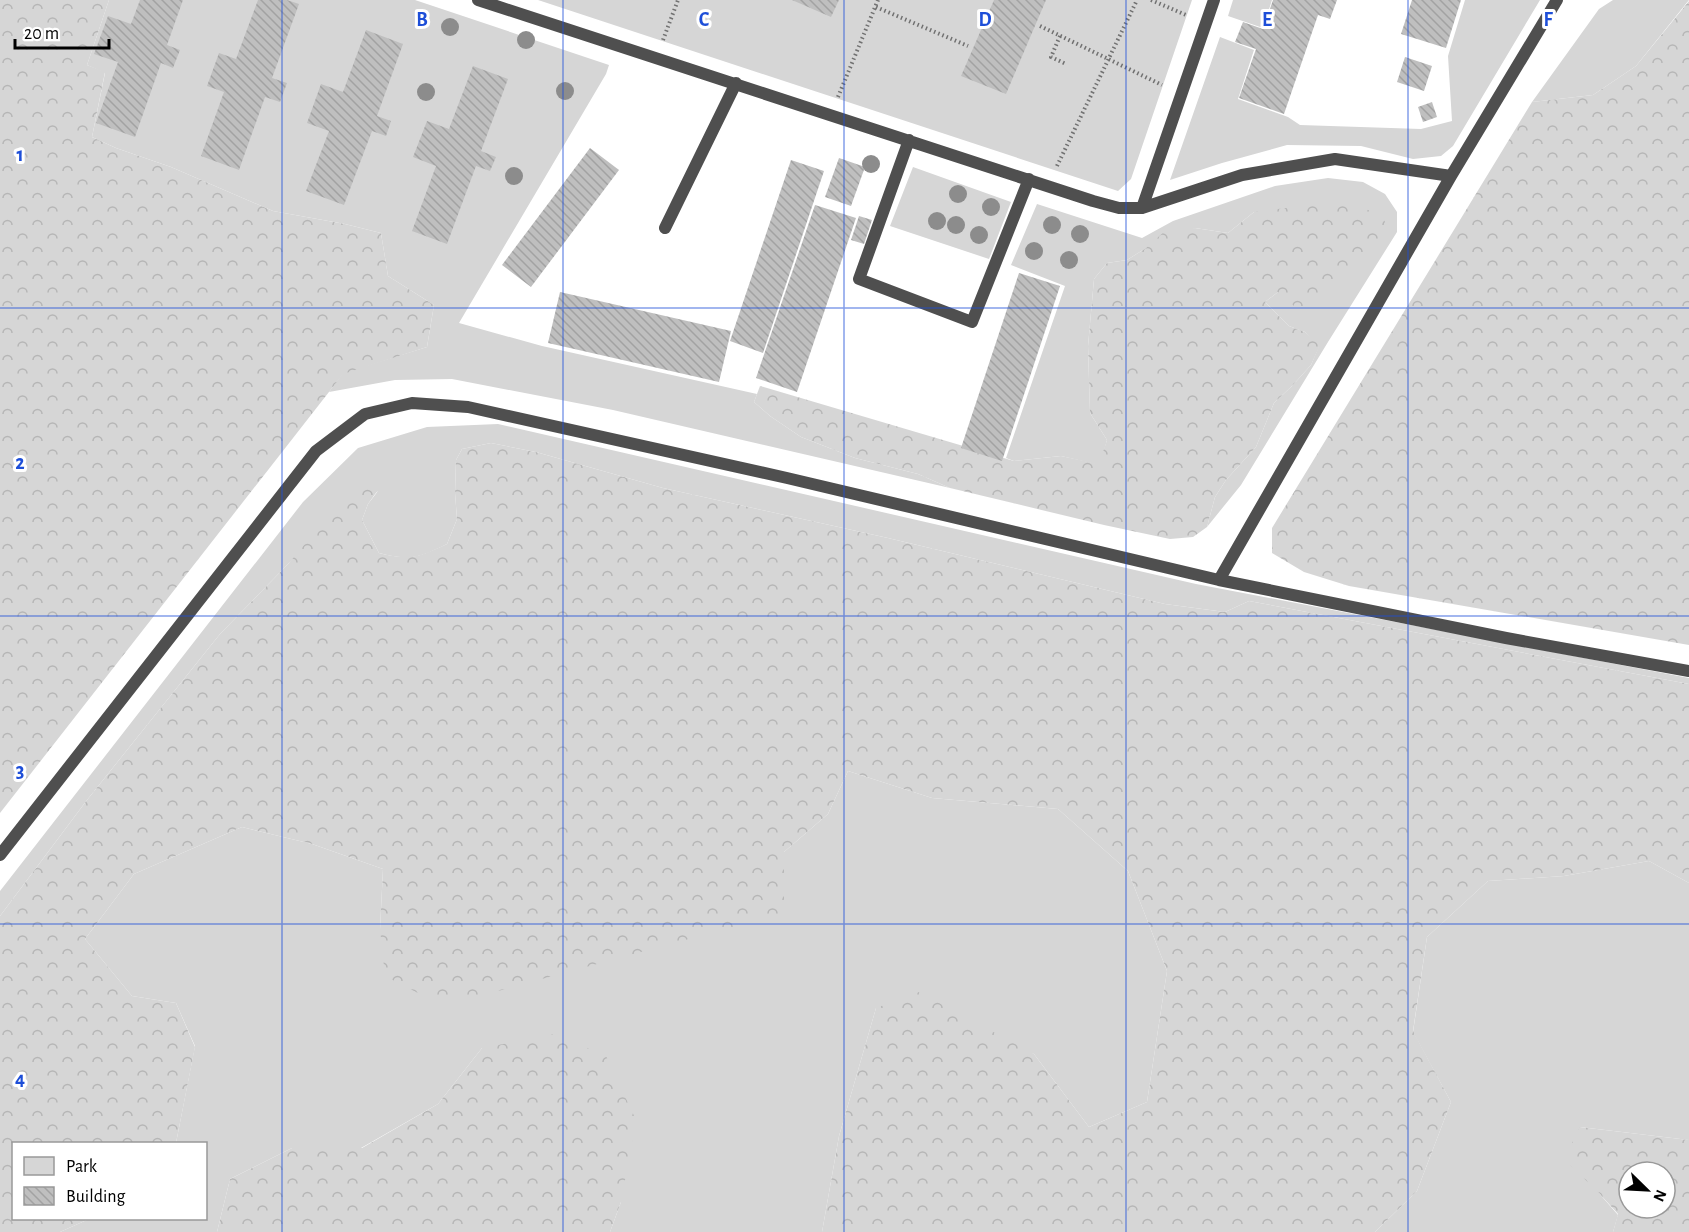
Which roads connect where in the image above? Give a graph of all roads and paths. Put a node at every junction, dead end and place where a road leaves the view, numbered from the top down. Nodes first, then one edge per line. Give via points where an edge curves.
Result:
1 (478, 0) edge
2 (678, 0) edge
3 (878, 0) edge
4 (1137, 0) edge
5 (1151, 0) edge
6 (1214, 0) edge
7 (1557, 0) edge
8 (876, 7) junction
9 (1206, 24) junction
10 (1040, 26) dead end
11 (1060, 36) junction
12 (968, 46) dead end
13 (657, 57) junction
14 (1108, 59) junction
15 (1066, 64) dead end
16 (736, 83) junction
17 (1182, 94) junction
18 (831, 114) junction
19 (909, 140) junction
20 (1451, 176) junction
21 (1029, 179) junction
22 (1048, 186) junction
23 (1142, 208) junction
24 (665, 228) dead end
25 (1219, 580) junction
26 (1689, 671) edge
27 (0, 855) edge

1 - 13 lane
2 - 13 path
3 - 8 path
4 - 14 path
5 - 9 path
6 - 9 lane
7 - 20 lane
8 - 12 path
8 - 18 path
9 - 17 lane
10 - 11 path
11 - 14 path
11 - 15 path via 1051,57
13 - 16 lane
14 - 17 path
14 - 22 path
16 - 18 lane
16 - 24 lane
17 - 23 lane
18 - 19 lane
19 - 21 lane
19 - 21 lane via 860,279 972,322
20 - 23 lane via 1335,159 1242,175
20 - 25 lane
21 - 22 lane
22 - 23 lane via 1119,208
25 - 26 lane
25 - 27 lane via 468,406 412,403 393,407 365,414 315,451

